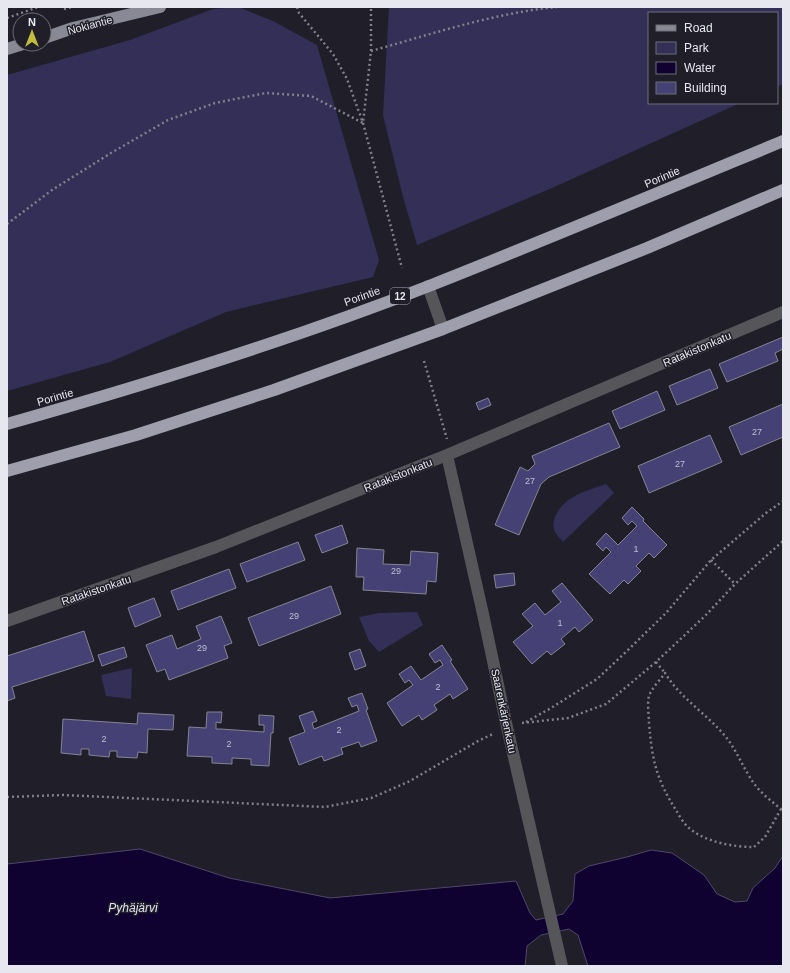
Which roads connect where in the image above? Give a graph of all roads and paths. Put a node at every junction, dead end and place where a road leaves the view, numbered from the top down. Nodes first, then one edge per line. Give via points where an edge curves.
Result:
1 (38, 7) edge
2 (72, 7) edge
3 (160, 7) edge
4 (297, 7) edge
5 (371, 7) edge
6 (557, 7) edge
7 (64, 9) dead end
8 (7, 18) edge
9 (52, 35) edge
10 (371, 51) junction
11 (364, 123) junction
12 (783, 141) edge
13 (783, 190) edge
14 (7, 224) edge
15 (402, 268) dead end
16 (428, 286) junction
17 (783, 312) edge
18 (443, 329) junction
19 (424, 362) dead end
20 (7, 424) edge
21 (447, 455) junction
22 (7, 470) edge
23 (783, 501) edge
24 (783, 541) edge
25 (711, 560) junction
26 (735, 584) junction
27 (7, 621) edge
28 (656, 662) junction
29 (665, 673) junction
30 (524, 723) junction
31 (507, 727) junction
32 (7, 797) edge
33 (782, 809) edge
34 (562, 966) edge

1 - 8 path
2 - 7 path
3 - 9 main road, Nokiantie
4 - 11 path via 299,13 333,54 347,79
5 - 10 path
6 - 10 path via 528,10 475,22
10 - 11 path
11 - 14 path via 310,96 266,93 215,103 168,120 111,153 52,190
11 - 15 path
12 - 16 highway, Porintie / 12
13 - 18 highway via 647,248
16 - 18 street
16 - 20 highway, Porintie / 12 via 259,347 120,392
17 - 21 street, Ratakistonkatu
18 - 22 highway via 260,395 136,435
19 - 21 path via 447,436
21 - 27 street, Ratakistonkatu via 216,547
21 - 31 street, Saarenkärjenkatu
23 - 25 path
24 - 26 path
25 - 26 path
25 - 30 path via 666,613 597,678
26 - 28 path
28 - 29 path
28 - 30 path via 606,704 568,718
29 - 33 path via 678,691 726,736 751,780 764,796
29 - 33 path via 649,695 652,758 666,795 687,827 717,842 737,847 754,847 765,837
30 - 31 path
31 - 32 path via 410,781 371,798 325,807 63,795
31 - 34 street, Saarenkärjenkatu

